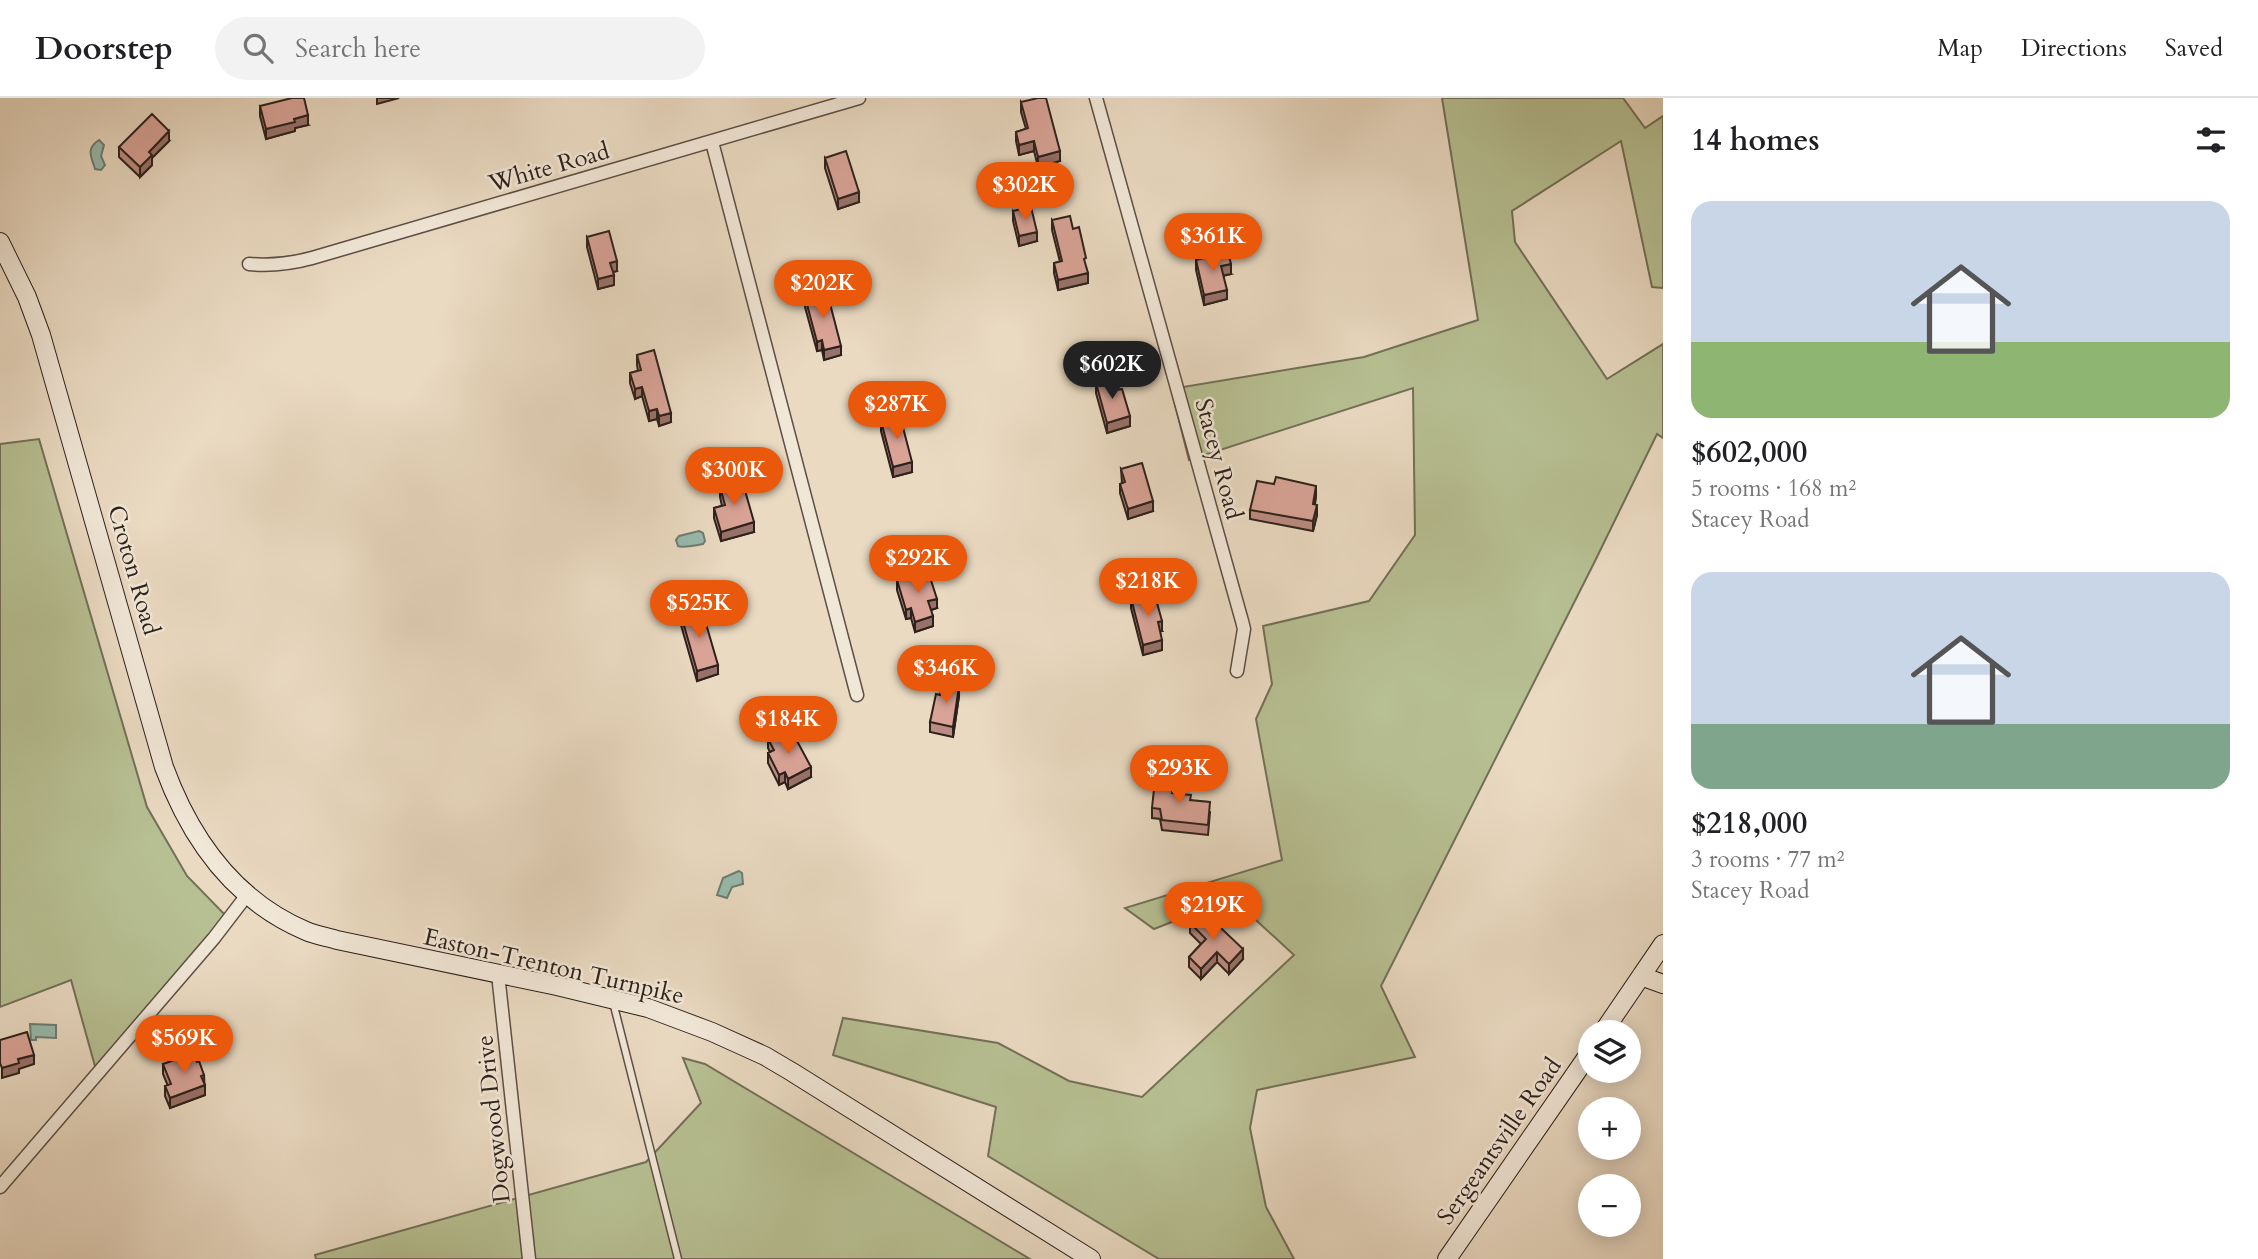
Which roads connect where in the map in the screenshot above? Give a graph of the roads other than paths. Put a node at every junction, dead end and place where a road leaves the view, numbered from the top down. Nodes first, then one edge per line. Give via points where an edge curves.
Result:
1 (859, 98) edge
2 (1097, 98) edge
3 (712, 142) junction
4 (0, 242) edge
5 (249, 264) dead end
6 (1237, 671) dead end
7 (857, 695) dead end
8 (247, 895) junction
9 (1663, 944) edge
10 (498, 974) junction
11 (1641, 976) junction
12 (1663, 984) edge
13 (613, 1000) junction
14 (1611, 1020) edge
15 (1578, 1070) edge
16 (0, 1187) edge
17 (529, 1259) edge
18 (678, 1259) edge
19 (1091, 1259) edge
20 (1447, 1259) edge

1 - 3 street, White Road
2 - 6 street, Stacey Road via 1244,629
3 - 5 street, White Road via 292,263
3 - 7 street
4 - 8 main road, Croton Road via 41,335 163,767 189,826
8 - 10 main road, Easton-Trenton Turnpike via 306,931
8 - 16 street
9 - 11 main road
10 - 13 main road, Easton-Trenton Turnpike
10 - 17 street, Dogwood Drive
11 - 12 main road
11 - 14 main road
13 - 18 lane
13 - 19 main road, Easton-Trenton Turnpike via 679,1018 765,1056
15 - 20 main road, Sergeantsville Road

